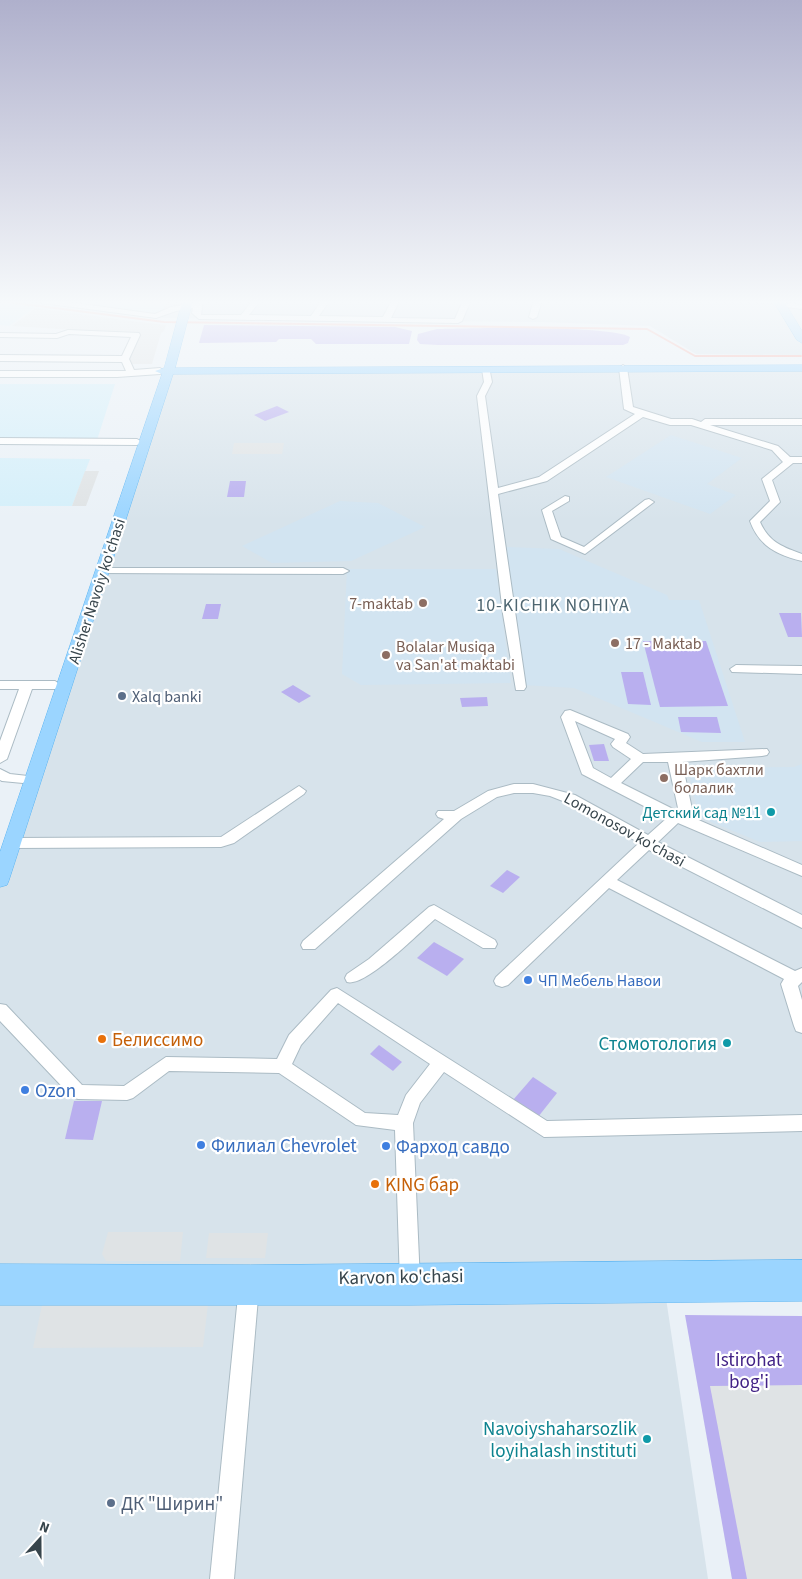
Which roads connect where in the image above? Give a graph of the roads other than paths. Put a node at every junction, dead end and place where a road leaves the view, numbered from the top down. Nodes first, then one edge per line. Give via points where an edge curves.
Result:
1 (0, 374) edge
2 (120, 374) edge
3 (165, 374) edge
4 (165, 374) edge
5 (487, 374) edge
6 (624, 374) edge
7 (641, 414) junction
8 (692, 422) junction
9 (802, 422) edge
10 (0, 441) edge
11 (136, 442) junction
12 (787, 460) junction
13 (802, 460) edge
14 (494, 492) junction
15 (565, 499) dead end
16 (649, 502) dead end
17 (117, 516) junction
18 (802, 558) edge
19 (103, 571) junction
20 (344, 571) dead end
21 (76, 639) junction
22 (736, 670) dead end
23 (802, 670) edge
24 (0, 685) edge
25 (27, 685) junction
26 (55, 685) junction
27 (520, 687) dead end
28 (4, 734) edge
29 (762, 752) dead end
30 (640, 758) junction
31 (674, 758) junction
32 (0, 759) edge
33 (0, 773) edge
34 (23, 779) junction
35 (612, 784) junction
36 (299, 791) dead end
37 (675, 816) junction
38 (647, 843) junction
39 (6, 845) edge
40 (802, 871) edge
41 (0, 880) edge
42 (607, 881) junction
43 (802, 922) edge
44 (489, 944) dead end
45 (309, 946) dead end
46 (798, 976) edge
47 (353, 978) dead end
48 (502, 981) dead end
49 (0, 1010) edge
50 (802, 1026) edge
51 (441, 1063) junction
52 (282, 1066) junction
53 (404, 1123) junction
54 (802, 1123) edge
55 (802, 1272) edge
56 (0, 1276) edge
57 (410, 1284) junction
58 (249, 1285) junction
59 (802, 1289) edge
60 (0, 1293) edge
61 (222, 1579) edge

1 - 2 street
3 - 11 main road, Alisher Navoiy ko'chasi
4 - 17 main road, Alisher Navoiy ko'chasi
5 - 14 street via 488,382 481,396
6 - 7 street via 629,409
7 - 8 street via 670,422
7 - 14 street via 544,479
8 - 9 street
8 - 12 street via 775,448
10 - 11 street
11 - 17 main road, Alisher Navoiy ko'chasi
12 - 13 street
12 - 18 street via 789,462 767,479 775,502 755,521 768,545
14 - 27 street via 503,584
15 - 16 street via 547,510 556,538 585,550
17 - 19 main road, Alisher Navoiy ko'chasi
17 - 21 main road, Alisher Navoiy ko'chasi
19 - 20 street
19 - 21 main road, Alisher Navoiy ko'chasi
21 - 26 main road, Alisher Navoiy ko'chasi
21 - 39 main road, Alisher Navoiy ko'chasi
22 - 23 street
24 - 25 street
25 - 26 street
25 - 28 street
26 - 34 main road, Alisher Navoiy ko'chasi
28 - 32 street
29 - 31 street
30 - 31 street
30 - 35 street
30 - 35 street via 618,744 623,737 570,714 567,717 587,771
31 - 37 street via 685,809
33 - 34 street via 7,778
34 - 39 main road, Alisher Navoiy ko'chasi
35 - 37 street
36 - 39 street via 229,840 221,842
37 - 38 street
37 - 40 street
38 - 42 street
38 - 43 street, Lomonosov ko'chasi
38 - 45 street, Lomonosov ko'chasi via 641,836 560,792 518,787 492,795 450,815
39 - 41 main road, Alisher Navoiy ko'chasi
42 - 46 street
42 - 48 street
44 - 47 street via 434,911
46 - 50 street via 789,984
49 - 52 street via 78,1092 127,1093 166,1064
51 - 52 street via 337,994 295,1040
51 - 53 street via 412,1100
51 - 54 street via 544,1129
52 - 53 street via 362,1120
53 - 57 street
55 - 57 main road, Karvon ko'chasi
56 - 58 main road
57 - 58 main road
57 - 59 main road
58 - 60 main road
58 - 61 street

